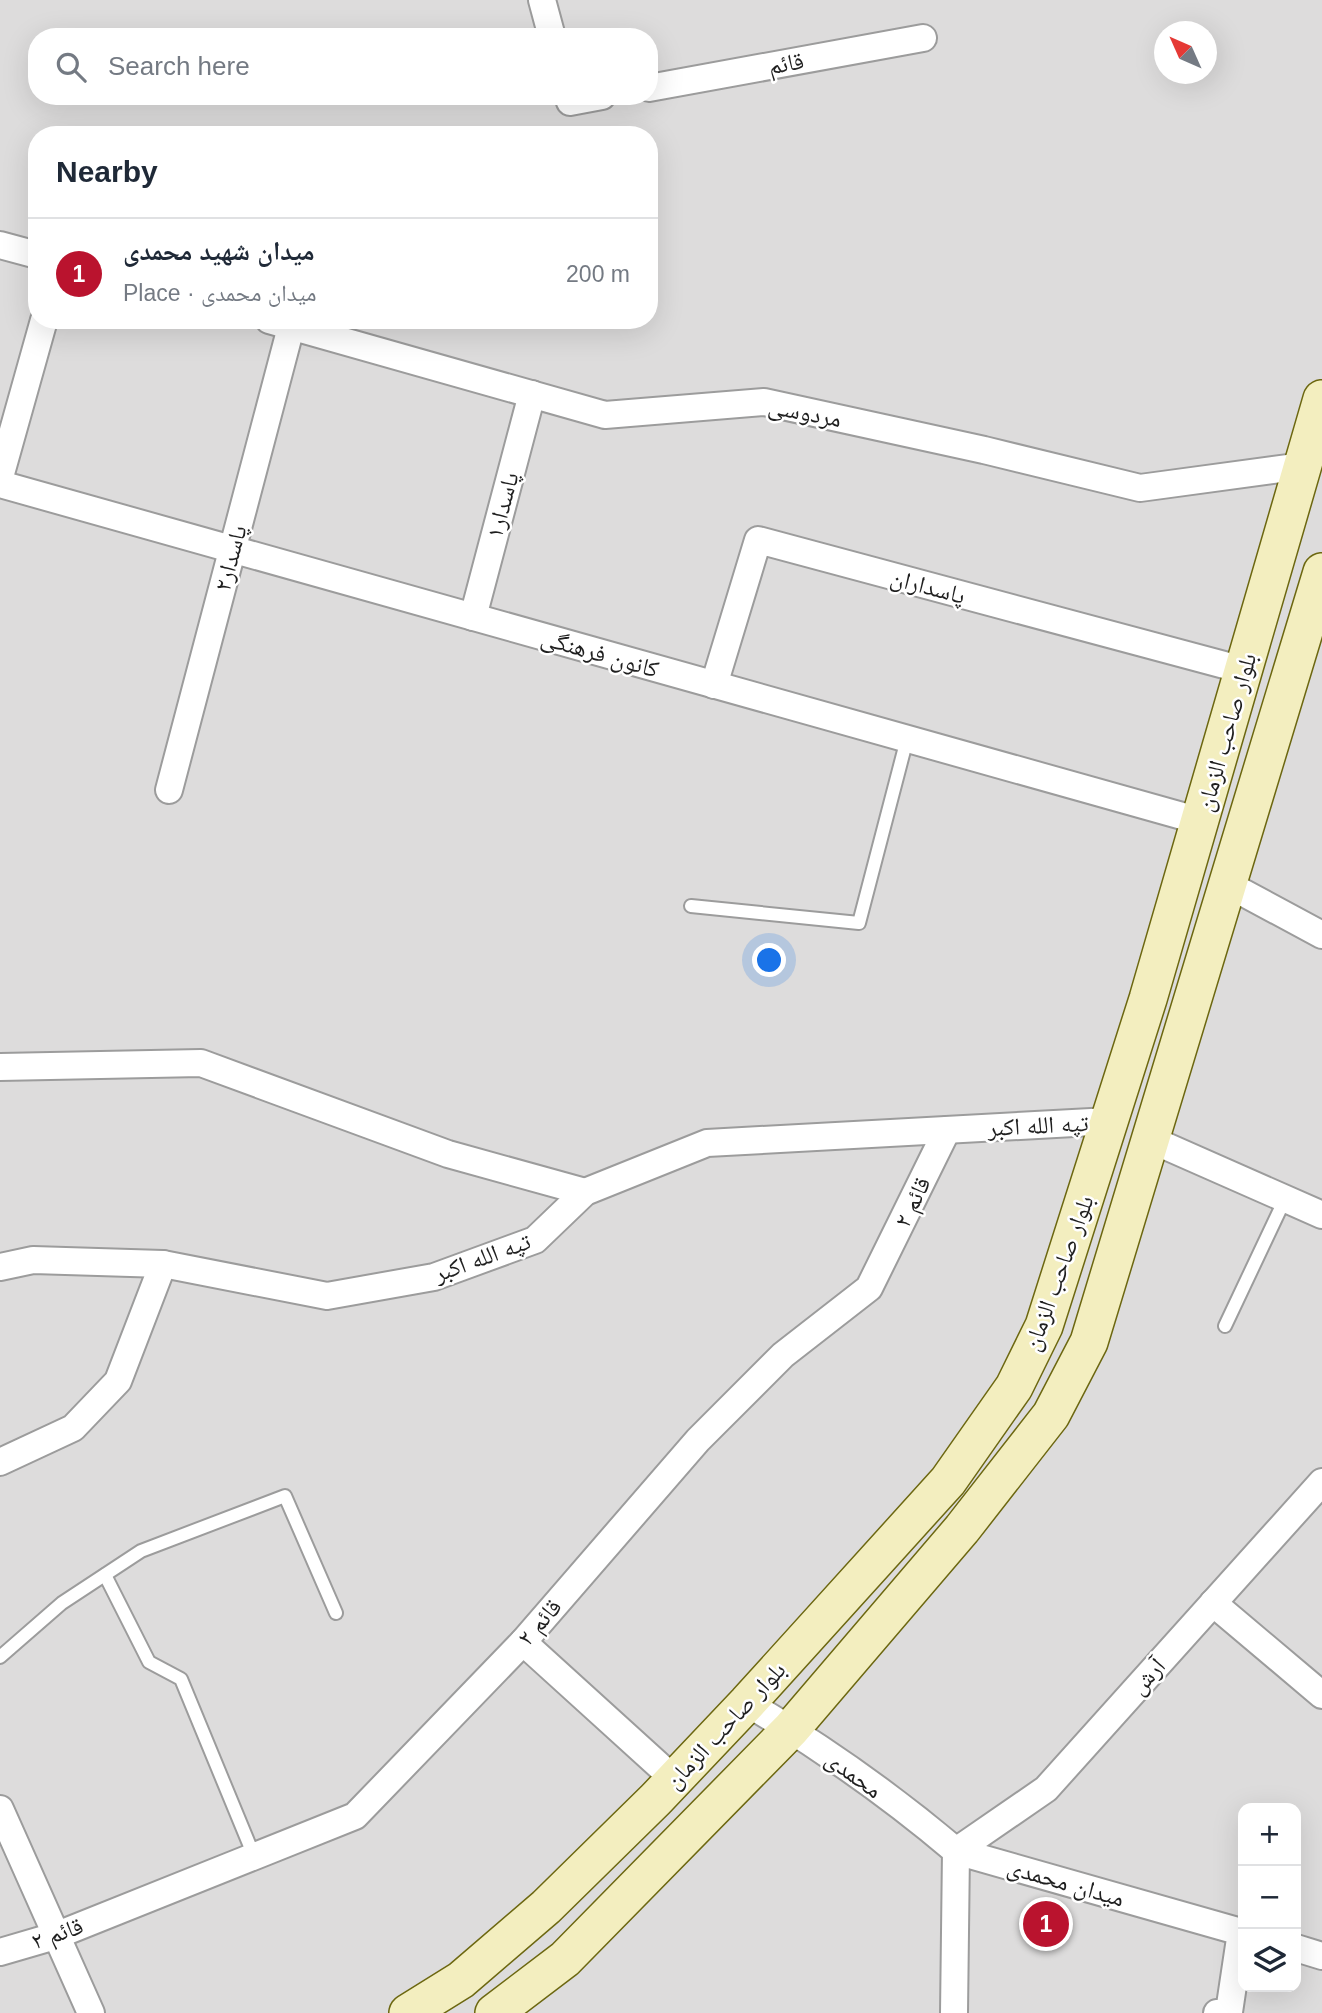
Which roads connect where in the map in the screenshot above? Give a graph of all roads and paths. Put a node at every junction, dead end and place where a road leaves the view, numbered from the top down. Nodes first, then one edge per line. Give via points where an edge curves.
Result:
1 (542, 0) edge
2 (550, 28) edge
3 (923, 38) dead end
4 (658, 86) edge
5 (0, 245) edge
6 (28, 253) edge
7 (41, 329) edge
8 (279, 329) edge
9 (301, 329) edge
10 (532, 394) junction
11 (1322, 399) edge
12 (1303, 466) junction
13 (0, 478) edge
14 (0, 484) edge
15 (232, 550) junction
16 (1322, 572) edge
17 (473, 617) junction
18 (1316, 623) edge
19 (1243, 670) junction
20 (714, 685) junction
21 (907, 739) junction
22 (169, 790) dead end
23 (1200, 821) junction
24 (1228, 885) junction
25 (691, 906) dead end
26 (1322, 935) edge
27 (0, 1067) edge
28 (1110, 1121) junction
29 (947, 1130) junction
30 (1152, 1140) junction
31 (585, 1192) junction
32 (1285, 1199) junction
33 (1322, 1215) edge
34 (163, 1264) junction
35 (0, 1267) edge
36 (1225, 1325) dead end
37 (0, 1462) edge
38 (1322, 1482) edge
39 (106, 1575) junction
40 (1213, 1603) junction
41 (336, 1613) dead end
42 (523, 1642) junction
43 (0, 1657) edge
44 (1322, 1695) edge
45 (747, 1703) junction
46 (791, 1728) junction
47 (674, 1780) junction
48 (0, 1809) edge
49 (956, 1851) junction
50 (254, 1856) junction
51 (1238, 1931) edge
52 (55, 1936) junction
53 (1301, 1950) edge
54 (0, 1952) edge
55 (1322, 1956) edge
56 (1238, 1957) edge
57 (91, 2013) edge
58 (408, 2013) edge
59 (494, 2013) edge
60 (954, 2013) edge
61 (1217, 2013) edge
62 (1229, 2013) edge

1 - 2 street
3 - 4 street, قائم
5 - 6 street
7 - 13 street
8 - 15 street, پاسدار۲
9 - 10 street, مردوسی
10 - 12 street, مردوسی via 605,415 764,402 1140,488
10 - 17 street, پاسدار۱
11 - 12 main road, بلوار صاحب الزمان
12 - 19 main road, بلوار صاحب الزمان
14 - 15 street, کانون فرهنگی
15 - 17 street, کانون فرهنگی
15 - 22 street, پاسدار۲
16 - 18 main road, بلوار صاحب الزمان
17 - 20 street, کانون فرهنگی
18 - 24 main road, بلوار صاحب الزمان
19 - 20 street, پاسداران via 758,540
19 - 23 main road, بلوار صاحب الزمان
20 - 21 street, کانون فرهنگی
21 - 23 street, کانون فرهنگی
21 - 25 lane via 859,923
23 - 28 main road, بلوار صاحب الزمان
24 - 26 street
24 - 30 main road, بلوار صاحب الزمان
27 - 31 street via 201,1063 448,1154
28 - 29 street, تپه الله اکبر
28 - 45 main road, بلوار صاحب الزمان via 1044,1326 1014,1387 948,1480
29 - 31 street, تپه الله اکبر via 707,1143
29 - 42 street, قائم ۲ via 869,1288 783,1355 698,1440
30 - 32 street
30 - 46 main road, بلوار صاحب الزمان via 1089,1342 1051,1415 962,1529
31 - 34 street, تپه الله اکبر via 535,1240 434,1277 327,1296
32 - 33 street
32 - 36 lane
34 - 35 street, تپه الله اکبر via 33,1260
34 - 37 street via 118,1381 74,1428
38 - 40 street, آرش
39 - 41 lane via 142,1551 285,1496
39 - 43 lane via 62,1604
39 - 50 lane via 149,1662 181,1679
40 - 44 street
40 - 49 street, آرش via 1046,1789
42 - 47 street
42 - 50 street, قائم ۲ via 355,1816
45 - 46 street, محمدی
45 - 47 main road, بلوار صاحب الزمان
46 - 49 street, محمدی
46 - 59 main road, بلوار صاحب الزمان via 565,1959
47 - 58 main road, بلوار صاحب الزمان via 547,1907 461,1980
48 - 52 street
49 - 51 street, میدان محمدی
49 - 60 street
50 - 52 street, قائم ۲
52 - 54 street, قائم ۲
52 - 57 street
53 - 55 street
56 - 62 street, میدان محمدی
61 - 62 street, میدان محمدی

